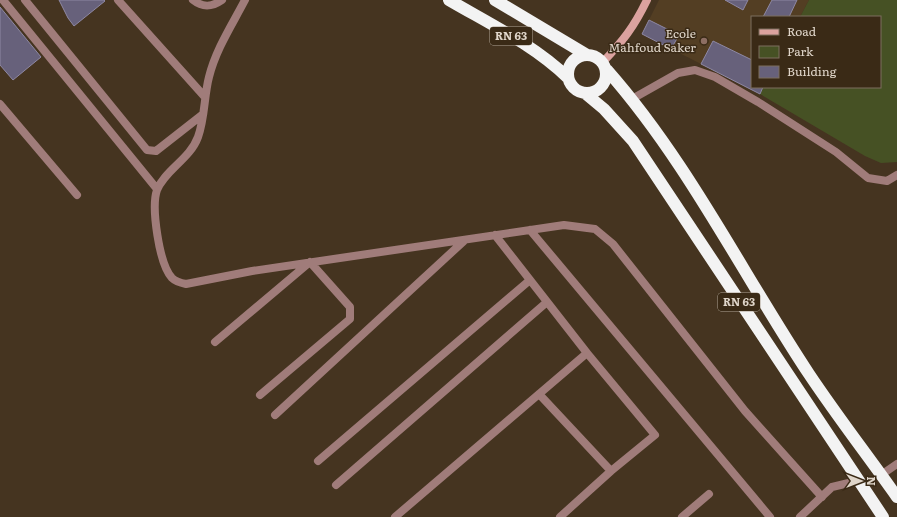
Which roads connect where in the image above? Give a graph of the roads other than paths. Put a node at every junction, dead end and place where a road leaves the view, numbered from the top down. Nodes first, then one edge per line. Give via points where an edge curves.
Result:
1 (3, 0) edge
2 (25, 0) edge
3 (118, 0) edge
4 (193, 0) edge
5 (222, 0) edge
6 (245, 0) edge
7 (449, 0) edge
8 (495, 0) edge
9 (648, 0) edge
10 (587, 55) junction
11 (604, 66) junction
12 (568, 78) junction
13 (586, 94) junction
14 (204, 96) junction
15 (632, 99) junction
16 (0, 104) edge
17 (202, 115) junction
18 (897, 176) edge
19 (157, 189) junction
20 (77, 195) dead end
21 (530, 230) junction
22 (496, 235) junction
23 (466, 240) junction
24 (310, 262) junction
25 (530, 280) junction
26 (547, 302) junction
27 (215, 342) dead end
28 (587, 353) junction
29 (539, 394) junction
30 (260, 395) dead end
31 (275, 414) dead end
32 (318, 461) dead end
33 (897, 464) edge
34 (611, 472) junction
35 (881, 475) junction
36 (858, 482) junction
37 (336, 485) dead end
38 (709, 494) dead end
39 (822, 497) junction
40 (897, 497) edge
41 (395, 517) edge
42 (560, 517) edge
43 (682, 517) edge
44 (770, 517) edge
45 (800, 517) edge
46 (883, 517) edge

1 - 19 street
2 - 17 street via 147,150 156,151
3 - 14 street
4 - 5 street via 206,6 215,5
6 - 14 street via 214,59
7 - 12 highway, RN 63 via 524,44
8 - 10 highway, RN 63
9 - 11 street via 637,21
10 - 11 highway, RN 63 via 596,57
10 - 12 highway via 579,56 572,62
11 - 13 highway via 606,79 602,87
11 - 15 highway, RN 63
12 - 13 highway, RN 63 via 571,86
13 - 36 highway, RN 63 via 609,114 633,142
14 - 17 street
15 - 18 street via 678,73 695,70 715,77 758,102 836,152 868,178 887,181
15 - 35 highway, RN 63 via 675,159 809,374
16 - 20 street
17 - 19 street via 198,137 189,153
19 - 24 street via 154,212 159,243 166,269 178,282 186,284
21 - 22 street
21 - 39 street via 564,225 595,229 613,244 745,411
21 - 44 street
22 - 23 street
22 - 25 street
23 - 24 street
23 - 31 street
24 - 27 street
24 - 30 street via 350,307 350,319
25 - 26 street
25 - 32 street
26 - 28 street
26 - 37 street
28 - 29 street
28 - 34 street via 655,436
29 - 34 street
29 - 41 street
33 - 35 street
34 - 42 street
35 - 40 highway, RN 63
36 - 39 street via 832,487
36 - 46 highway, RN 63
38 - 43 street
39 - 45 street

